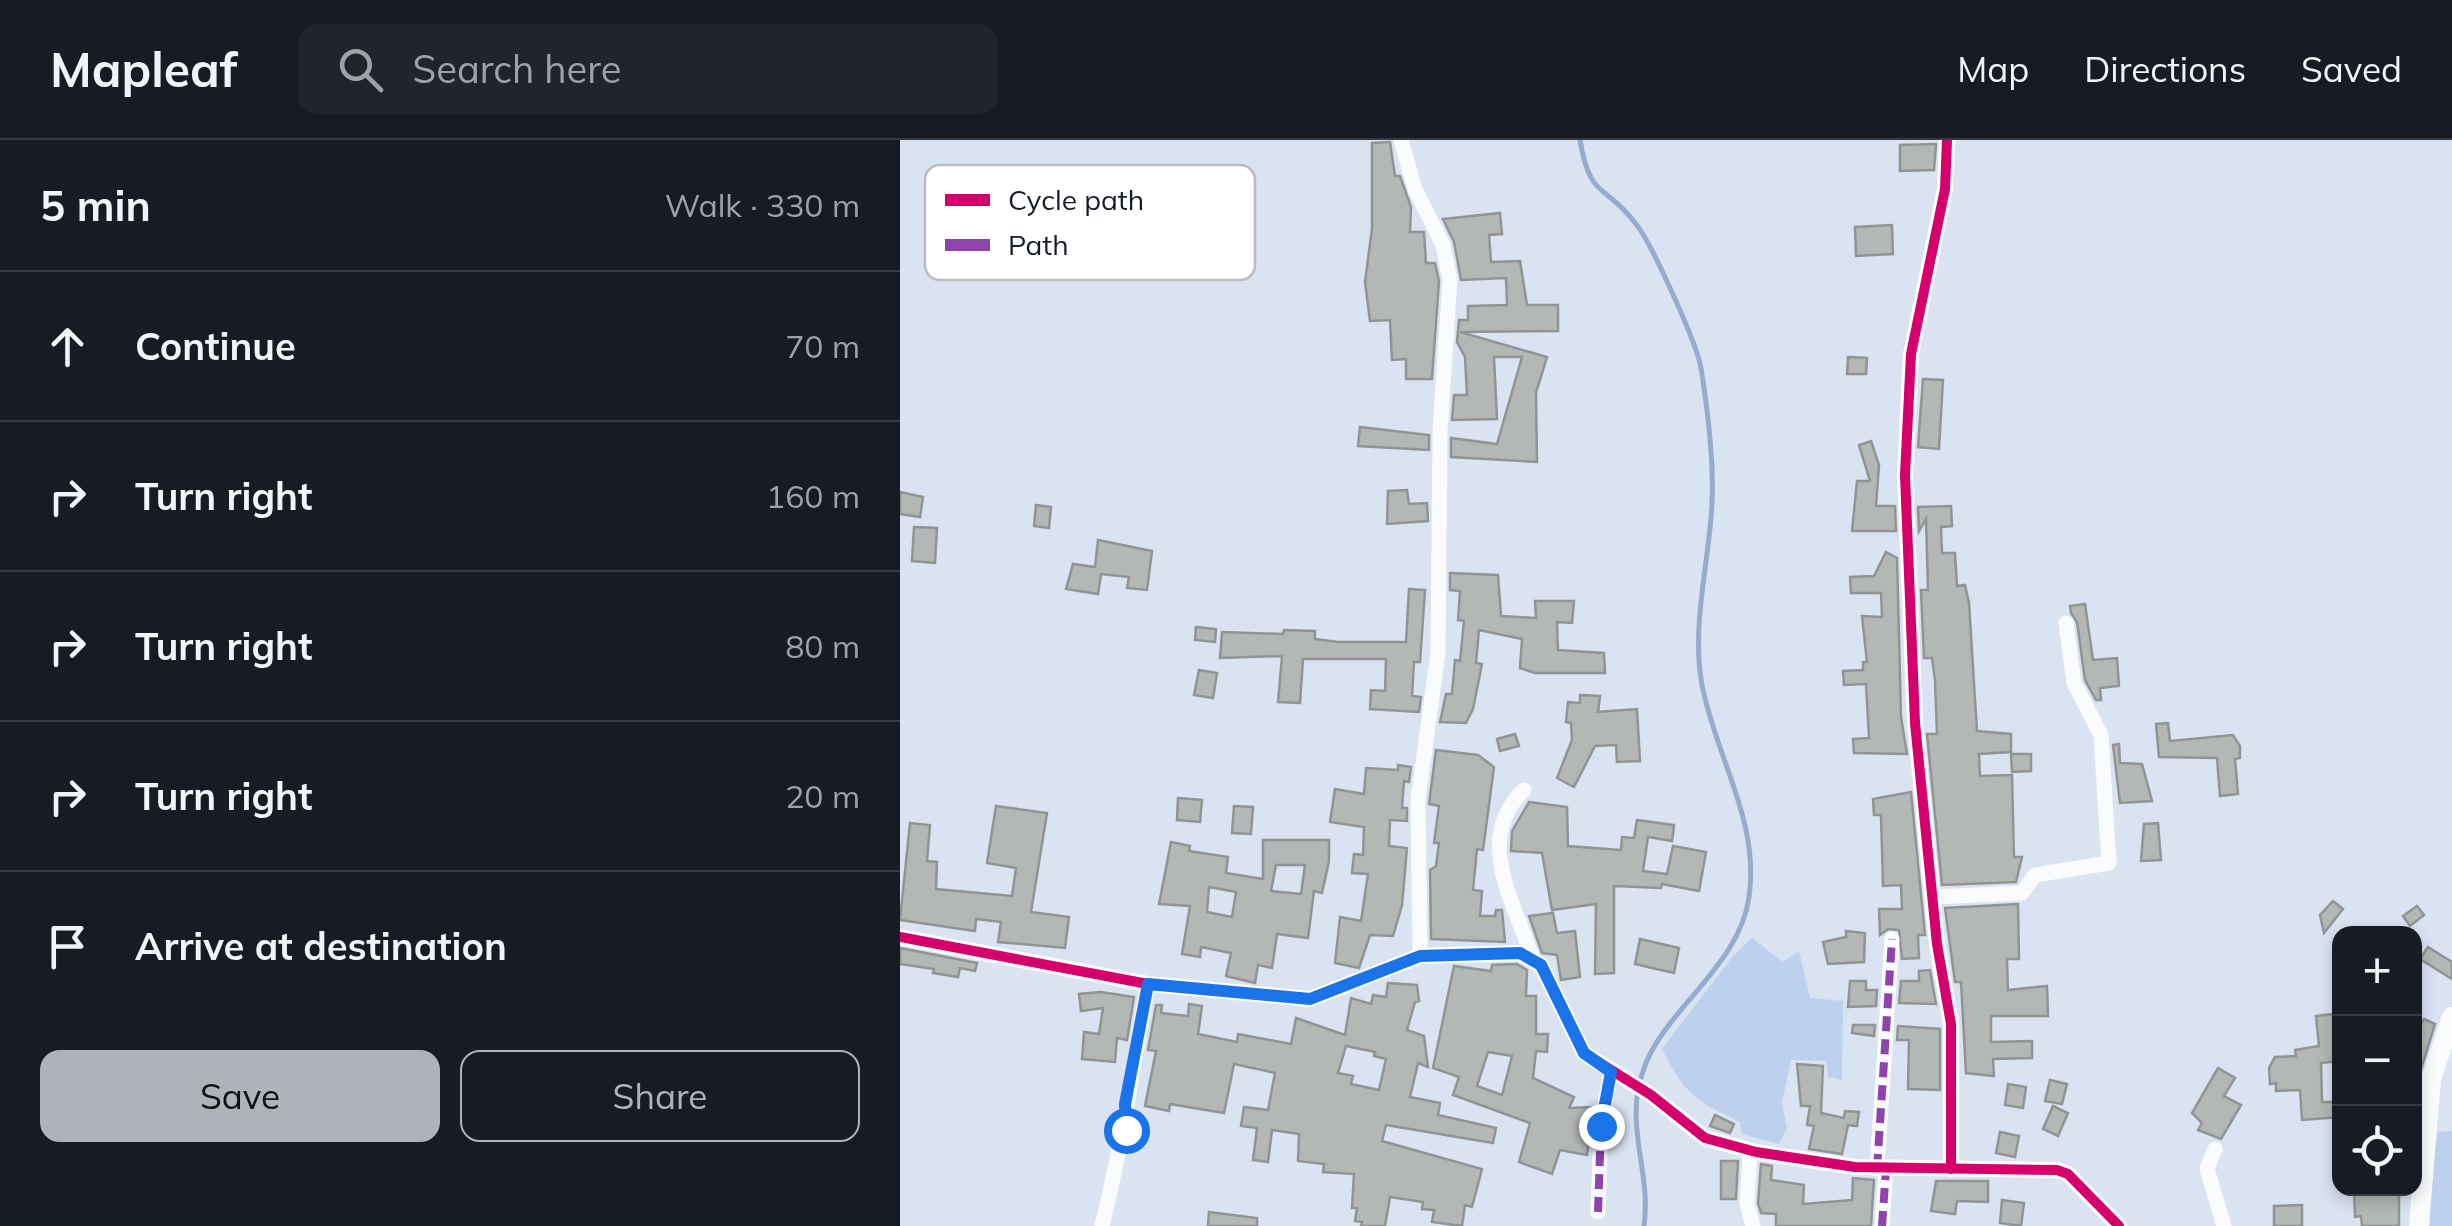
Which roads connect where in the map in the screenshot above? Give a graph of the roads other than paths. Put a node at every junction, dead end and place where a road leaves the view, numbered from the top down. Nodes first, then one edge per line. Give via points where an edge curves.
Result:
1 (1400, 140) edge
2 (1947, 140) edge
3 (2066, 623) dead end
4 (1524, 790) dead end
5 (1932, 897) junction
6 (900, 936) edge
7 (1892, 939) dead end
8 (1420, 956) junction
9 (1532, 957) junction
10 (1148, 984) junction
11 (2452, 1018) edge
12 (1614, 1074) junction
13 (2215, 1149) dead end
14 (1750, 1151) junction
15 (1882, 1169) junction
16 (1952, 1170) junction
17 (1598, 1212) dead end
18 (1102, 1226) edge
19 (1753, 1226) edge
20 (1882, 1226) edge
21 (2119, 1226) edge
22 (2224, 1226) edge
23 (2419, 1226) edge

1 - 8 street via 1443,245 1450,280 1440,430 1438,653 1418,798
2 - 5 street via 1945,189 1911,354 1905,475 1915,723
3 - 5 street via 2074,683 2101,736 2108,863 2035,876 2022,892
4 - 9 street via 1511,804 1496,851
5 - 16 street via 1951,1024
6 - 10 street
7 - 15 street
8 - 9 street via 1504,951
8 - 10 street via 1310,999
9 - 12 street via 1548,976 1573,1038
10 - 18 street via 1126,1130
11 - 23 street via 2431,1079
12 - 14 street via 1694,1133
12 - 17 street via 1601,1126
13 - 22 street via 2207,1170
14 - 15 street
14 - 19 street via 1747,1204
15 - 16 street
15 - 20 street
16 - 21 street via 2068,1174

